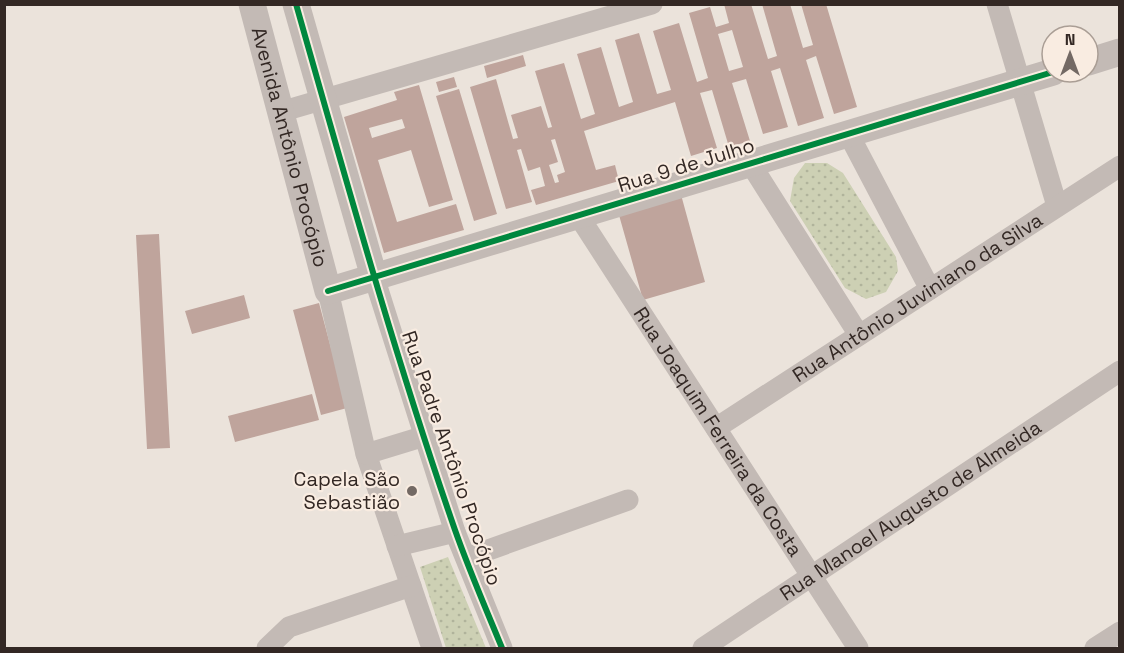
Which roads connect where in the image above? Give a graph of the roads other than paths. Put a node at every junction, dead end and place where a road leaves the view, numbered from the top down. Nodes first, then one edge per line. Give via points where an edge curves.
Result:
1 (252, 4) edge
2 (296, 4) edge
3 (652, 4) edge
4 (997, 4) edge
5 (1119, 52) edge
6 (1100, 58) edge
7 (1040, 76) edge
8 (1020, 82) junction
9 (323, 99) junction
10 (280, 112) junction
11 (848, 134) junction
12 (750, 163) junction
13 (1119, 166) edge
14 (1057, 206) junction
15 (579, 215) junction
16 (374, 276) junction
17 (930, 289) junction
18 (328, 291) junction
19 (859, 335) junction
20 (1119, 371) edge
21 (716, 428) junction
22 (425, 436) junction
23 (366, 454) junction
24 (628, 500) dead end
25 (455, 532) junction
26 (397, 546) junction
27 (466, 558) junction
28 (811, 576) junction
29 (411, 586) junction
30 (1119, 632) edge
31 (267, 648) edge
32 (432, 648) edge
33 (502, 648) edge
34 (703, 648) edge
35 (858, 648) edge
36 (1095, 648) edge

1 - 10 street, Avenida Antônio Procópio
2 - 9 street
3 - 9 street
4 - 8 street
5 - 6 street
7 - 8 street, Rua 9 de Julho
8 - 11 street, Rua 9 de Julho
8 - 14 street
9 - 10 street
9 - 16 street
10 - 18 street, Avenida Antônio Procópio
11 - 12 street, Rua 9 de Julho
11 - 17 street
12 - 15 street, Rua 9 de Julho
12 - 19 street
13 - 14 street, Rua Antônio Juviniano da Silva
14 - 17 street, Rua Antônio Juviniano da Silva
15 - 16 street, Rua 9 de Julho
15 - 21 street, Rua Joaquim Ferreira da Costa
16 - 18 street, Rua 9 de Julho
16 - 22 street, Rua Padre Antônio Procópio
17 - 19 street, Rua Antônio Juviniano da Silva
18 - 23 street
19 - 21 street, Rua Antônio Juviniano da Silva
20 - 28 street, Rua Manoel Augusto de Almeida
21 - 28 street, Rua Joaquim Ferreira da Costa
22 - 23 street
22 - 25 street, Rua Padre Antônio Procópio
23 - 26 street
24 - 27 street
25 - 26 street
25 - 27 street, Rua Padre Antônio Procópio
26 - 29 street
27 - 33 street, Rua Padre Antônio Procópio
28 - 34 street, Rua Manoel Augusto de Almeida
28 - 35 street, Rua Joaquim Ferreira da Costa
29 - 31 street via 289,627
29 - 32 street
30 - 36 street

